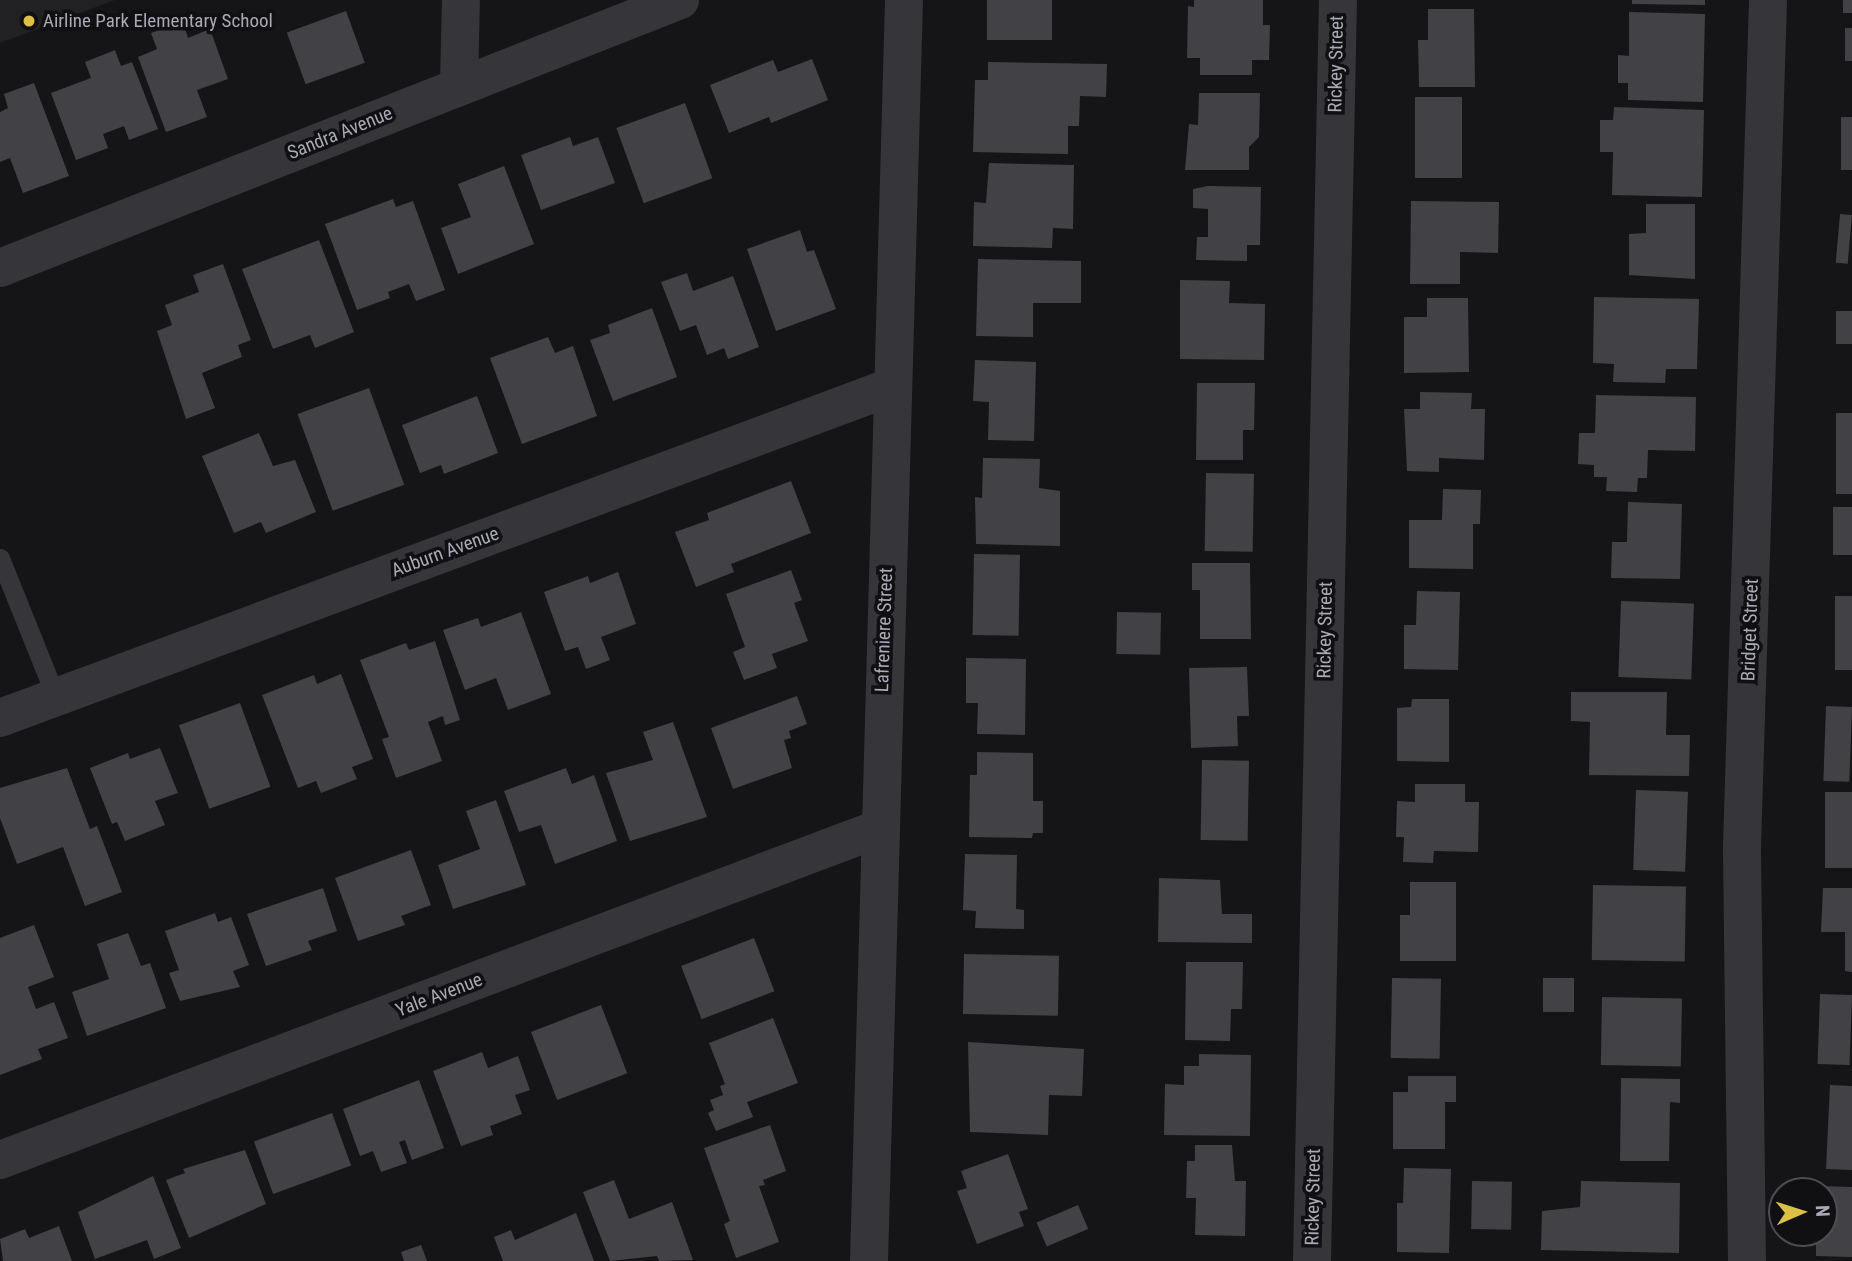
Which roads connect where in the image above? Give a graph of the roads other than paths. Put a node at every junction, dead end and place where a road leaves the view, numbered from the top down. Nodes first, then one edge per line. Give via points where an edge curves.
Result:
1 (461, 0) edge
2 (680, 0) edge
3 (904, 0) edge
4 (1338, 0) edge
5 (1768, 0) edge
6 (459, 85) junction
7 (0, 268) edge
8 (891, 387) junction
9 (0, 558) edge
10 (56, 697) junction
11 (0, 718) edge
12 (878, 829) junction
13 (0, 1160) edge
14 (869, 1261) edge
15 (1312, 1261) edge
16 (1747, 1261) edge

1 - 6 street
2 - 6 street, Sandra Avenue
3 - 8 street, Lafreniere Street
4 - 15 street, Rickey Street
5 - 16 street, Bridget Street via 1742,846
6 - 7 street, Sandra Avenue
8 - 10 street, Auburn Avenue
8 - 12 street, Lafreniere Street
9 - 10 lane
10 - 11 street, Auburn Avenue
12 - 13 street, Yale Avenue
12 - 14 street, Lafreniere Street

